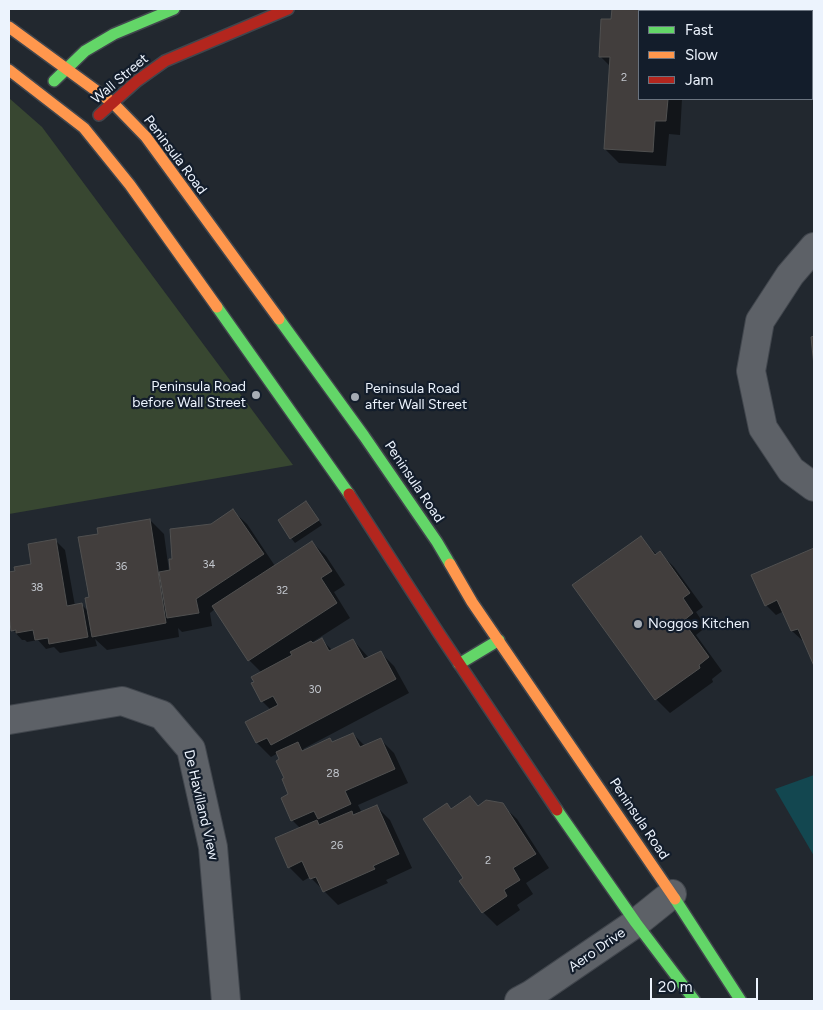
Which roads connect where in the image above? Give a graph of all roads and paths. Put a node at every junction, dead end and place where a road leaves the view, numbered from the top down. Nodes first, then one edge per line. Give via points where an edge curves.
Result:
1 (174, 9) edge
2 (288, 9) edge
3 (9, 27) edge
4 (66, 68) junction
5 (9, 70) edge
6 (41, 94) junction
7 (113, 103) junction
8 (84, 128) junction
9 (814, 247) edge
10 (814, 487) edge
11 (499, 640) junction
12 (459, 664) junction
13 (9, 720) edge
14 (672, 894) junction
15 (636, 922) junction
16 (226, 1001) edge
17 (519, 1001) edge
18 (695, 1001) edge
19 (741, 1001) edge

1 - 4 street via 114,34 85,51
2 - 7 street, Wall Street via 165,61
3 - 4 street, Peninsula Road
4 - 6 street
4 - 7 street, Peninsula Road
5 - 6 street
6 - 8 street
7 - 8 street, Wall Street
7 - 11 street, Peninsula Road via 146,137 364,436
8 - 12 street via 135,193 334,471
9 - 10 street via 790,275 760,321 751,371 763,428 791,470
11 - 12 street
11 - 14 street, Peninsula Road
12 - 15 street
13 - 16 street, De Havilland View via 122,701 162,715 191,748 213,847
14 - 15 street, Aero Drive
14 - 19 street, Peninsula Road
15 - 17 street, Aero Drive
15 - 18 street

